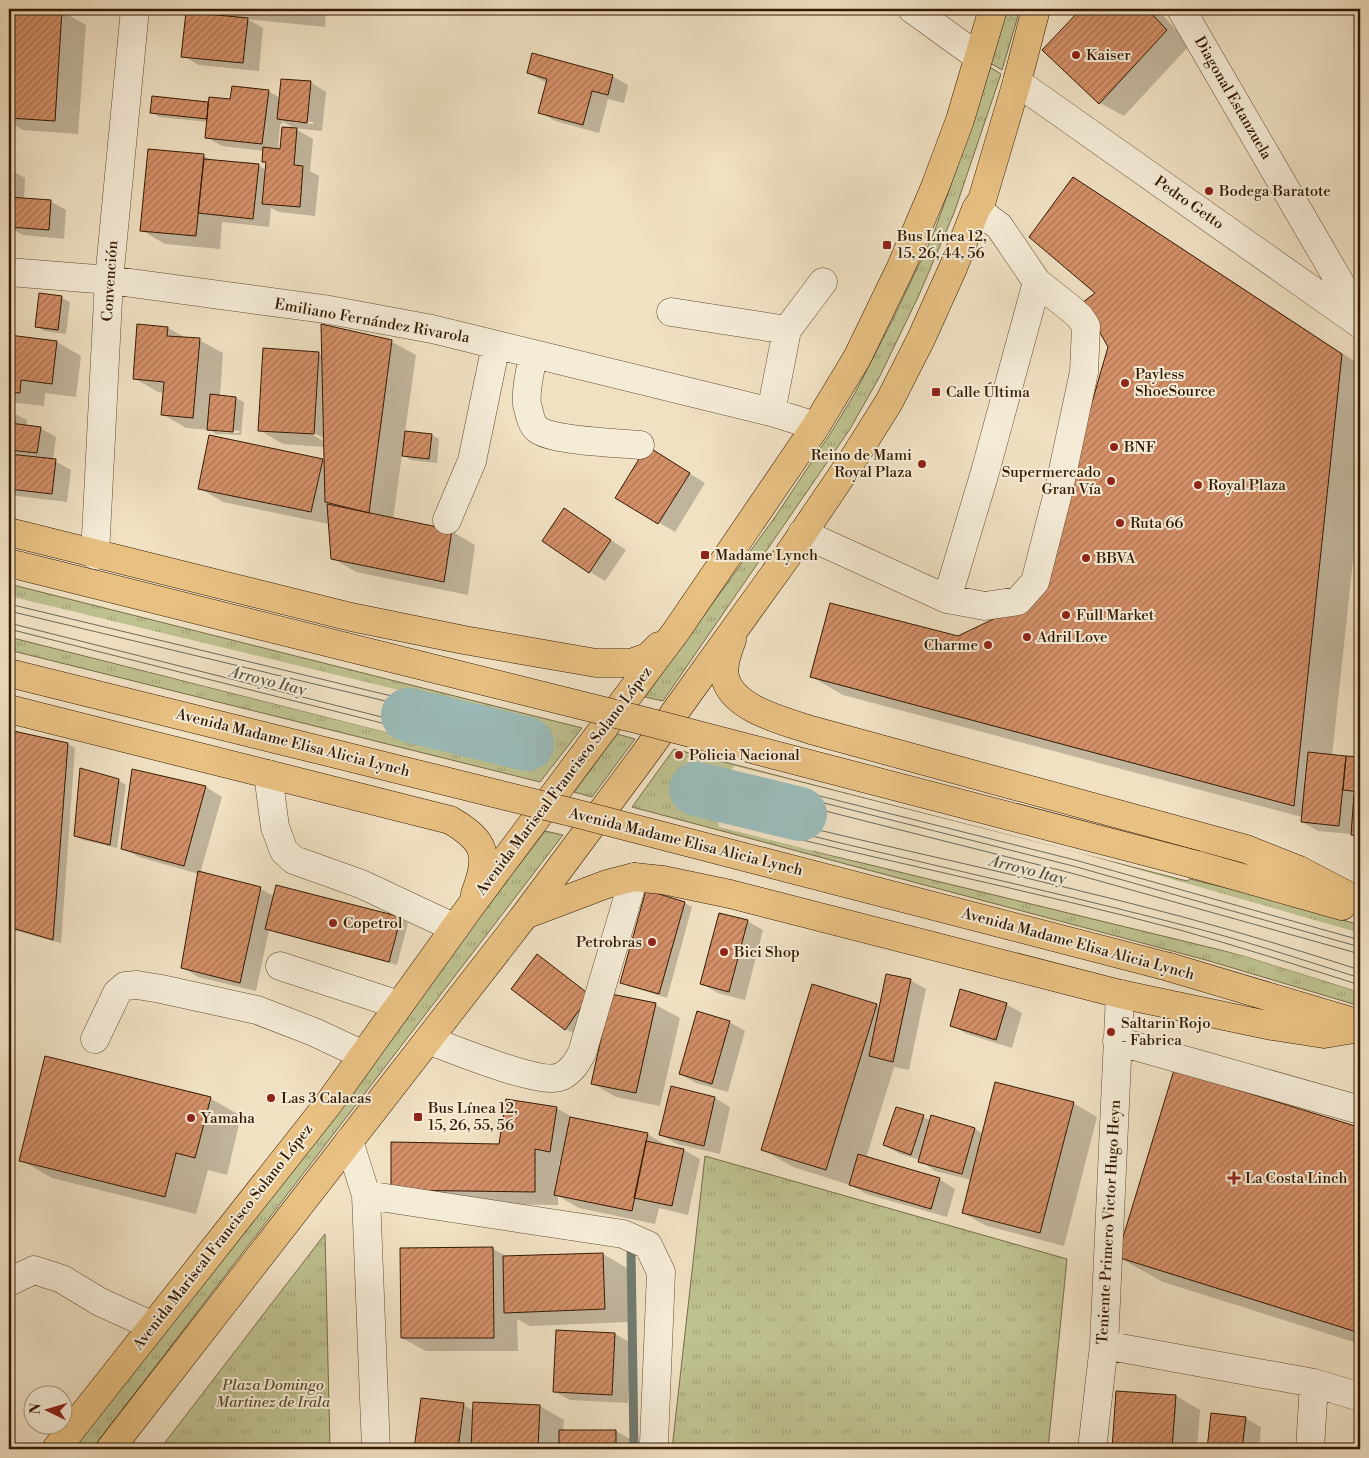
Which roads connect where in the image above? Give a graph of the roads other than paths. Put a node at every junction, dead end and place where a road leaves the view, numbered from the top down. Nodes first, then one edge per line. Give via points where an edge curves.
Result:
1 (135, 9) edge
2 (912, 9) edge
3 (993, 9) edge
4 (1036, 9) edge
5 (1181, 9) edge
6 (977, 56) junction
7 (1017, 82) junction
8 (976, 209) junction
9 (9, 272) edge
10 (109, 280) junction
11 (823, 282) dead end
12 (1036, 282) junction
13 (671, 312) dead end
14 (1360, 317) edge
15 (1360, 324) edge
16 (787, 330) junction
17 (496, 345) junction
18 (533, 354) junction
19 (771, 412) junction
20 (816, 426) junction
21 (640, 445) dead end
22 (447, 520) dead end
23 (9, 532) edge
24 (802, 534) junction
25 (96, 555) junction
26 (9, 563) edge
27 (947, 599) junction
28 (739, 622) junction
29 (676, 630) junction
30 (9, 672) edge
31 (9, 709) edge
32 (268, 774) junction
33 (634, 877) junction
34 (1360, 902) edge
35 (1360, 911) edge
36 (526, 915) junction
37 (462, 918) junction
38 (280, 966) dead end
39 (1120, 994) junction
40 (399, 1006) junction
41 (1360, 1024) edge
42 (1360, 1028) edge
43 (95, 1039) dead end
44 (428, 1040) junction
45 (1117, 1040) junction
46 (363, 1055) junction
47 (1360, 1110) edge
48 (349, 1141) junction
49 (366, 1195) junction
50 (9, 1282) edge
51 (153, 1326) junction
52 (1104, 1345) junction
53 (1314, 1383) junction
54 (1360, 1397) edge
55 (654, 1443) dead end
56 (56, 1449) edge
57 (110, 1449) edge
58 (376, 1449) edge
59 (1092, 1449) edge
60 (1310, 1449) edge

1 - 10 street, Convención
2 - 6 street
3 - 6 highway, Avenida Mariscal Francisco Solano López
4 - 7 highway
5 - 14 street, Diagonal Estanzuela
6 - 20 highway, Avenida Mariscal Francisco Solano López via 960,120 936,187 857,358
7 - 8 highway via 982,200
7 - 15 street, Pedro Getto
8 - 12 street via 998,226
8 - 24 highway via 921,339 889,402
9 - 10 street, Emiliano Fernández Rivarola
10 - 17 street, Emiliano Fernández Rivarola via 324,309 432,329
10 - 25 street, Convención
11 - 16 street
12 - 27 street
12 - 27 street via 1080,317 1086,326 1086,345 1084,372 1064,469 1035,582 1018,601 986,606
13 - 16 street
16 - 19 street
17 - 18 street, Emiliano Fernández Rivarola
17 - 22 street via 472,461
18 - 19 street, Emiliano Fernández Rivarola
18 - 21 street via 527,402 535,427 549,435 565,438
19 - 20 street, Emiliano Fernández Rivarola
20 - 29 highway, Avenida Mariscal Francisco Solano López
23 - 25 highway
24 - 27 street
24 - 28 highway
25 - 29 highway via 351,617 596,663 631,663 648,657
26 - 35 highway, bridge via 648,722 1197,865
28 - 34 highway via 725,657 725,677 741,701 772,718 1246,848 1299,870
28 - 36 highway
29 - 37 highway, Avenida Mariscal Francisco Solano López
30 - 41 highway, Avenida Madame Elisa Alicia Lynch, bridge via 586,816 1169,967
31 - 32 highway
32 - 37 street via 275,827 284,851 294,860
32 - 37 highway via 426,813 450,820 467,830 477,840 484,864
33 - 36 highway
33 - 39 highway via 730,894
33 - 44 street via 582,1053 567,1072 560,1077 542,1078
36 - 44 highway
37 - 40 highway, Avenida Mariscal Francisco Solano López
38 - 40 street
39 - 42 highway via 1281,1028 1324,1034
39 - 45 street, Teniente Primero Victor Hugo Heyn
40 - 46 highway, Avenida Mariscal Francisco Solano López
43 - 46 street via 117,993 125,986 137,985 257,1010
44 - 48 highway
45 - 47 street
45 - 52 street, Teniente Primero Victor Hugo Heyn
46 - 51 highway, Avenida Mariscal Francisco Solano López
48 - 49 street
48 - 57 highway
49 - 55 street via 623,1234 648,1245 661,1272
49 - 58 street
50 - 51 street via 34,1270 62,1279 100,1302
51 - 56 highway, Avenida Mariscal Francisco Solano López
52 - 53 street
52 - 59 street, Teniente Primero Victor Hugo Heyn
53 - 54 street
53 - 60 street

